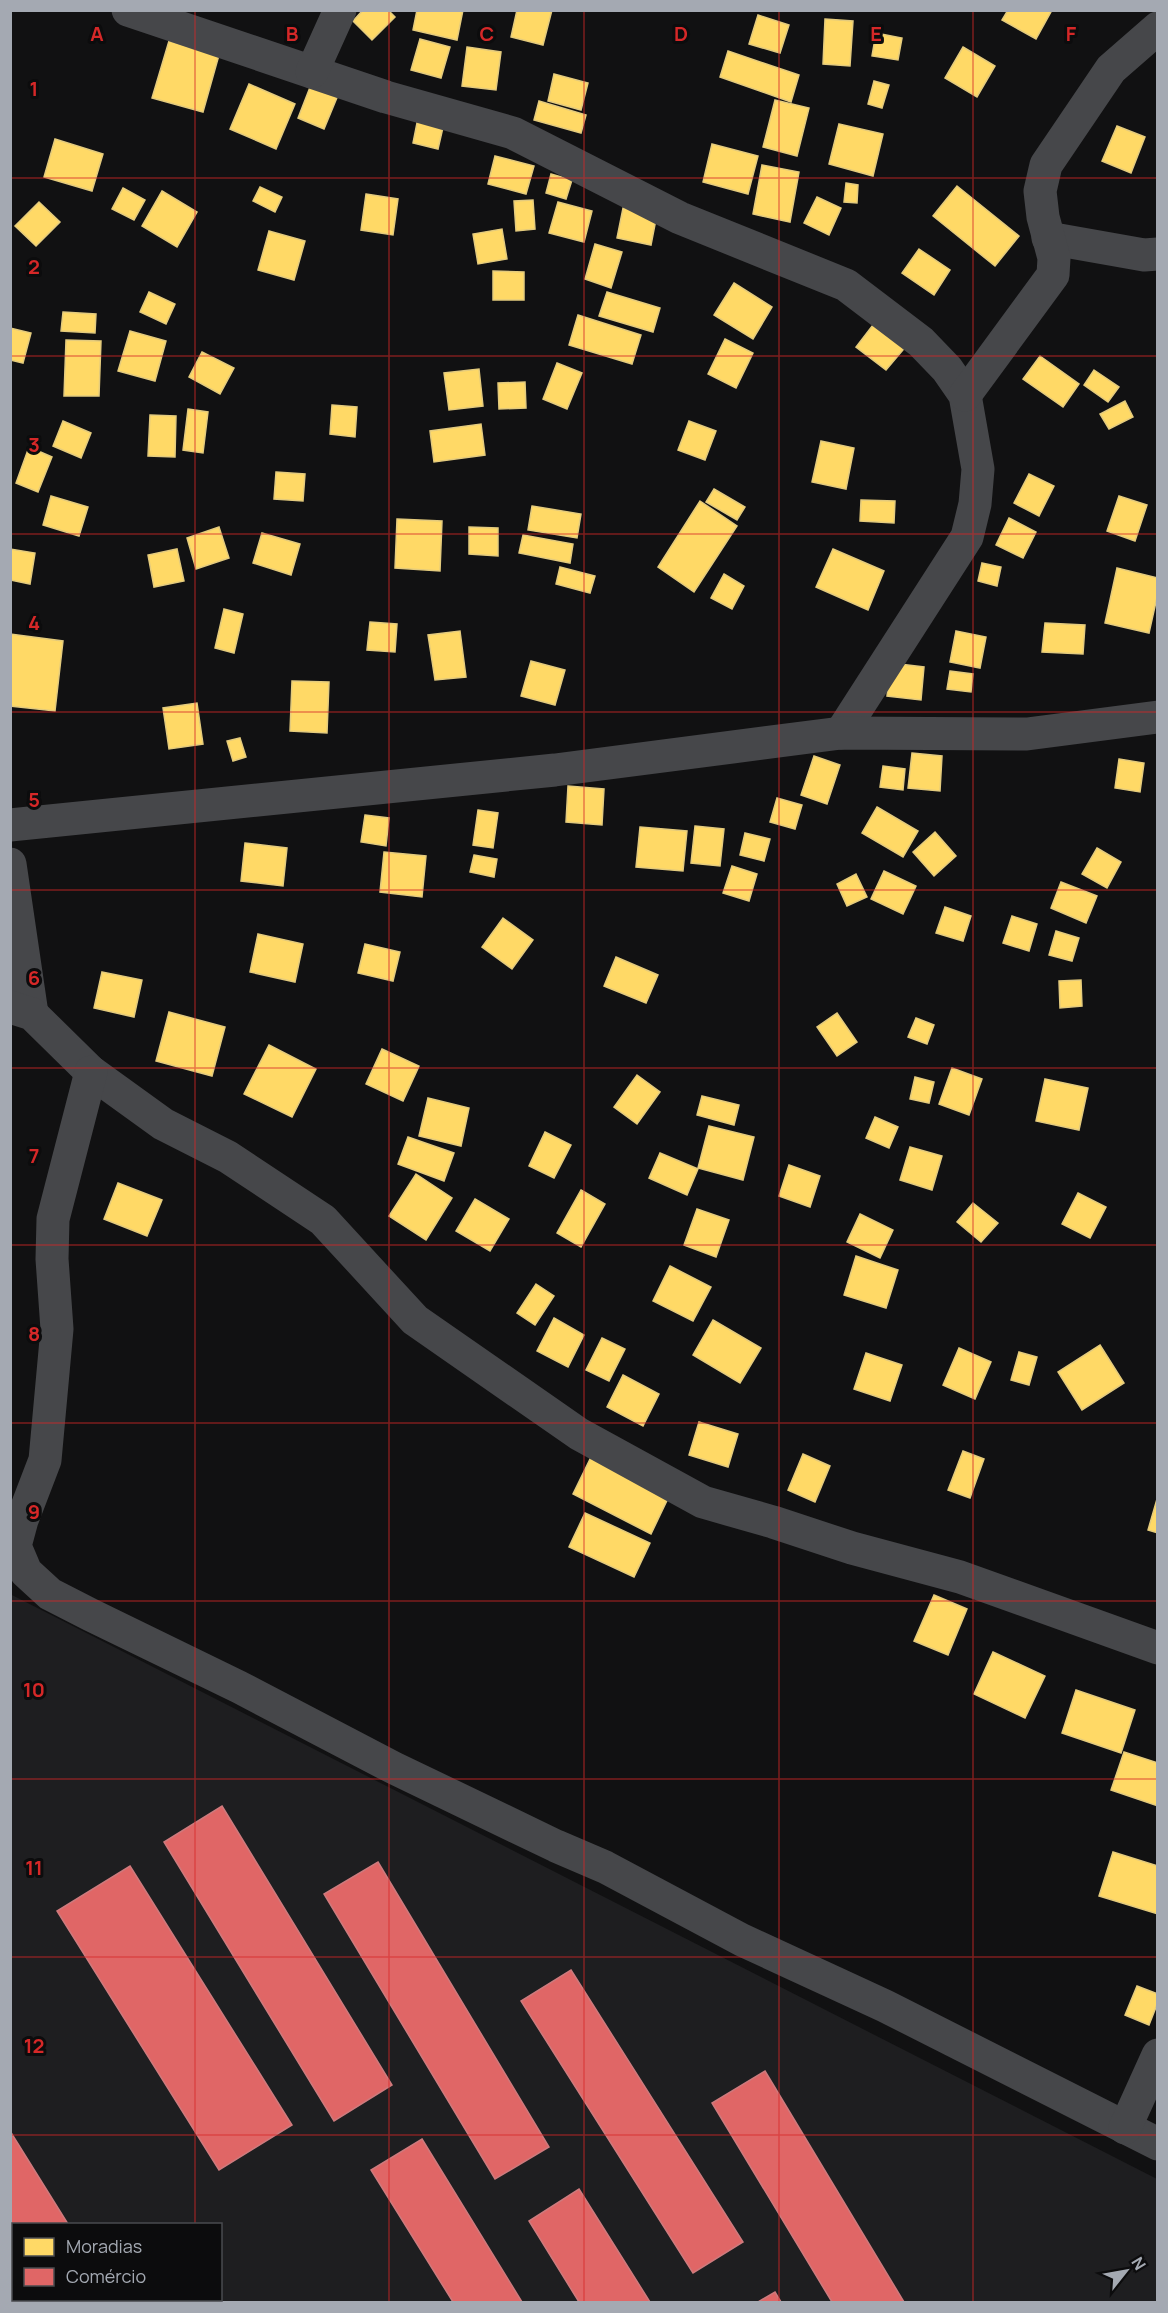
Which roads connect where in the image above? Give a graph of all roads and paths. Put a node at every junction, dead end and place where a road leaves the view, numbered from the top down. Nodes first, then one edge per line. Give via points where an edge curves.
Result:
1 (128, 10) edge
2 (340, 10) edge
3 (1158, 28) edge
4 (312, 72) junction
5 (1048, 238) junction
6 (1158, 254) edge
7 (965, 395) junction
8 (1158, 717) edge
9 (841, 733) junction
10 (10, 825) edge
11 (10, 864) edge
12 (21, 1010) edge
13 (91, 1071) junction
14 (1158, 1648) edge
15 (1158, 2055) edge
16 (1125, 2128) junction
17 (1158, 2144) edge

1 - 4 street
2 - 4 street
3 - 5 street via 1112,69 1047,165 1040,190
4 - 7 street via 513,133 680,218 846,285 921,342
5 - 6 street via 1144,255
5 - 7 street via 1054,258 1053,275
7 - 9 street via 978,470 967,537
8 - 9 street via 1027,734
9 - 10 street via 555,770
11 - 12 street
12 - 13 street
13 - 14 street via 163,1124 228,1157 322,1220 415,1320 579,1434 703,1502 960,1577
13 - 16 street via 53,1219 57,1329 48,1436 45,1460 15,1546 26,1572 50,1594
15 - 16 street
16 - 17 street

